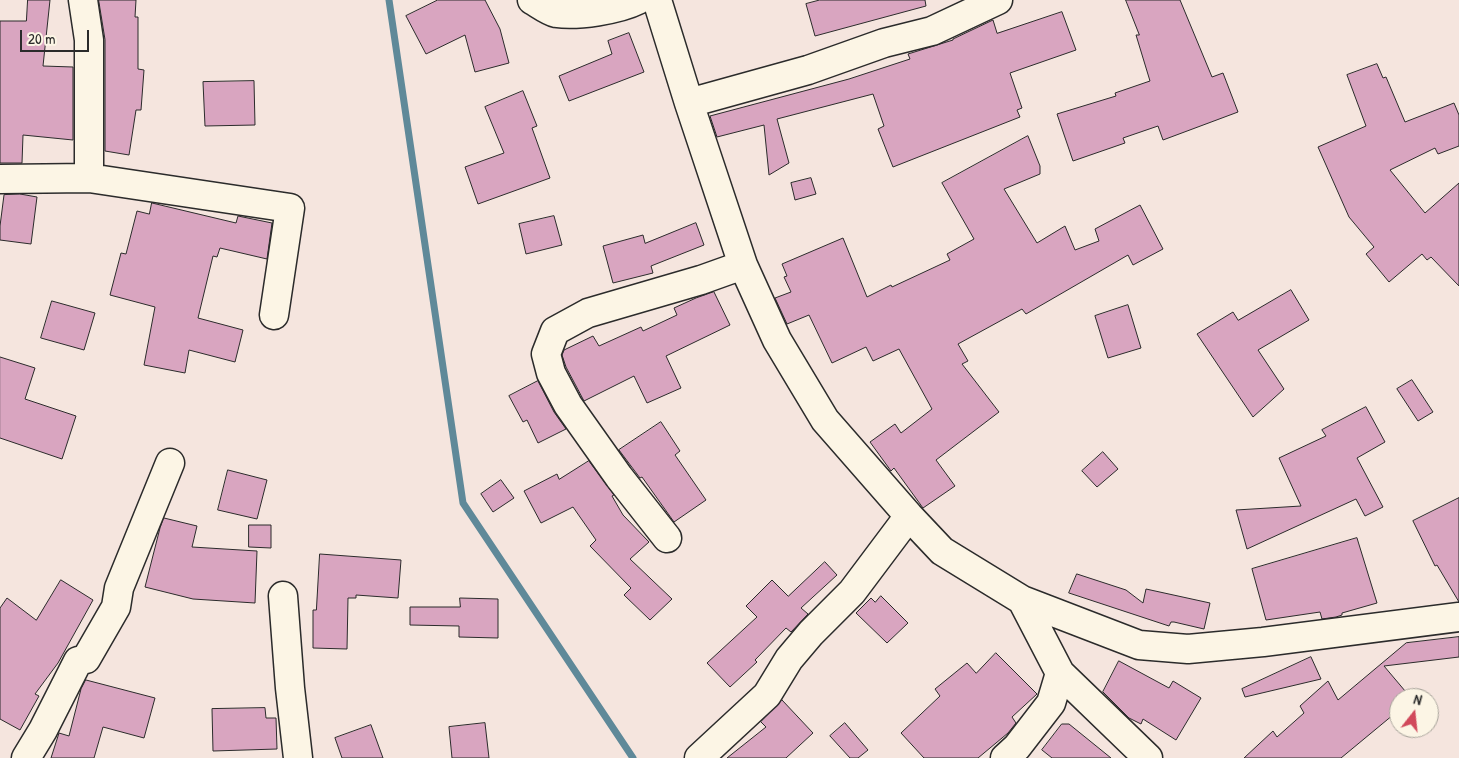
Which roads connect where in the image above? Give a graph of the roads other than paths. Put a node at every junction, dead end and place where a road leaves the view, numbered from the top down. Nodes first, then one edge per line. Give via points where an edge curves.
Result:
1 (83, 0) edge
2 (532, 0) edge
3 (638, 0) edge
4 (658, 0) edge
5 (988, 3) edge
6 (689, 103) junction
7 (89, 178) junction
8 (0, 179) edge
9 (743, 265) junction
10 (274, 315) dead end
11 (170, 463) dead end
12 (909, 516) junction
13 (667, 538) dead end
14 (283, 596) dead end
15 (1022, 600) junction
16 (1459, 617) edge
17 (1060, 673) junction
18 (26, 758) edge
19 (298, 758) edge
20 (699, 758) edge
21 (1005, 758) edge
22 (1148, 758) edge

1 - 7 street via 89,40
2 - 3 street via 555,13 597,12
4 - 6 street
5 - 6 street via 932,31
6 - 9 street
7 - 8 street
7 - 10 street via 290,208
9 - 12 street via 777,340 825,420
9 - 13 street via 588,314 555,332 546,354 551,373 568,405
11 - 18 street via 119,588 116,607 86,659 78,661
12 - 15 street via 942,551
12 - 20 street via 852,592 789,659 767,695
14 - 19 street
15 - 16 street via 1139,645 1188,649
15 - 17 street
17 - 21 street via 1051,704
17 - 22 street

